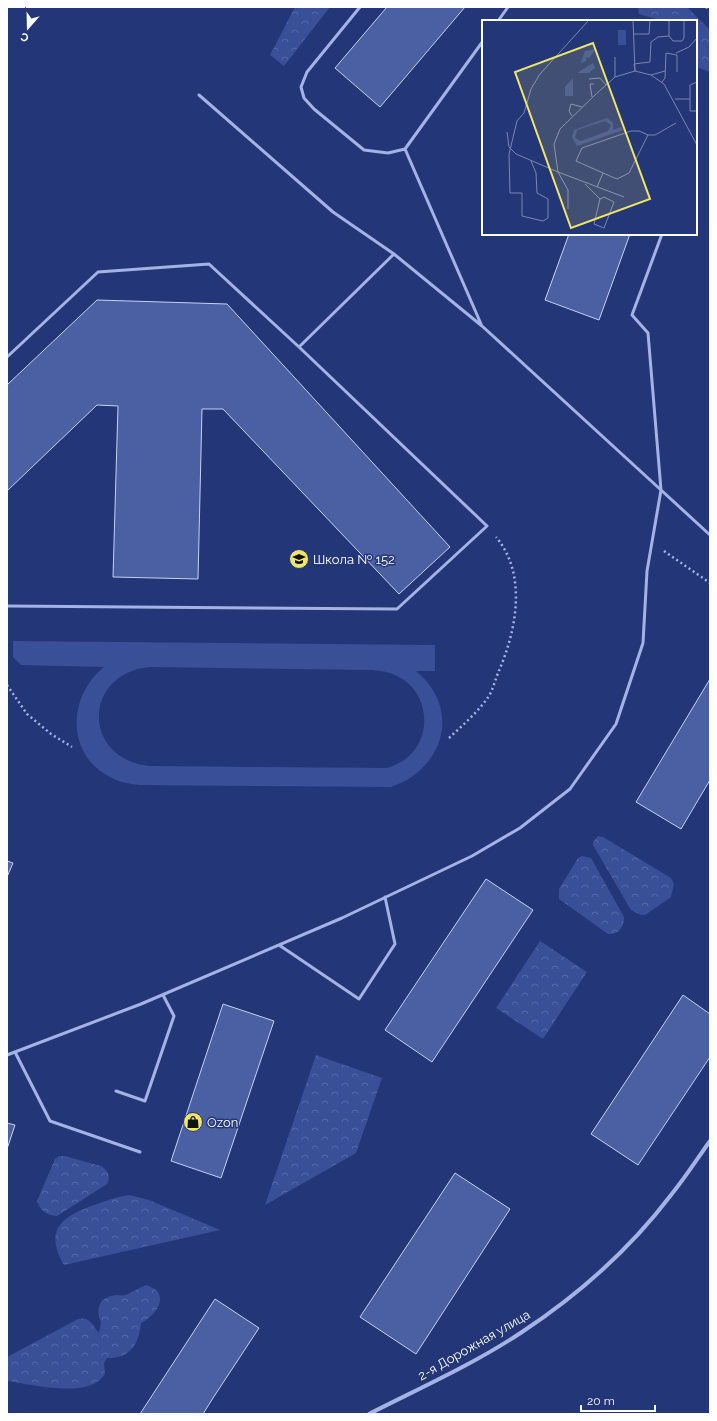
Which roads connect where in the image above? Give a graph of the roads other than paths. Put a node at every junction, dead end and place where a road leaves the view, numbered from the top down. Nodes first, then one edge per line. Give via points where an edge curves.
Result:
1 (360, 7) edge
2 (508, 7) edge
3 (499, 20) edge
4 (482, 42) edge
5 (200, 95) dead end
6 (405, 149) junction
7 (662, 235) edge
8 (394, 254) junction
9 (482, 326) junction
10 (299, 347) junction
11 (7, 357) edge
12 (661, 490) junction
13 (710, 535) edge
14 (7, 606) edge
15 (385, 897) junction
16 (279, 945) junction
17 (163, 995) junction
18 (16, 1052) junction
19 (7, 1055) edge
20 (116, 1091) dead end
21 (710, 1141) edge
22 (140, 1152) dead end
23 (369, 1414) edge

1 - 6 lane via 307,72 301,87 304,98 364,150 388,153
2 - 3 lane
4 - 6 lane
5 - 8 lane via 333,212
6 - 9 lane
7 - 12 lane via 632,315 648,333
8 - 9 lane
8 - 10 lane
9 - 12 lane
10 - 11 lane via 210,264 98,272
10 - 14 lane via 487,526 397,609
12 - 13 lane
12 - 15 lane via 647,571 643,643 616,724 570,789 520,828 472,856
15 - 16 lane
15 - 16 lane via 395,944 359,999
16 - 17 lane
17 - 18 lane
17 - 20 lane via 174,1016 145,1101
18 - 19 lane
18 - 22 lane via 50,1121
21 - 23 street, 2-я Дорожная улица via 671,1196 637,1235 567,1300 479,1357

